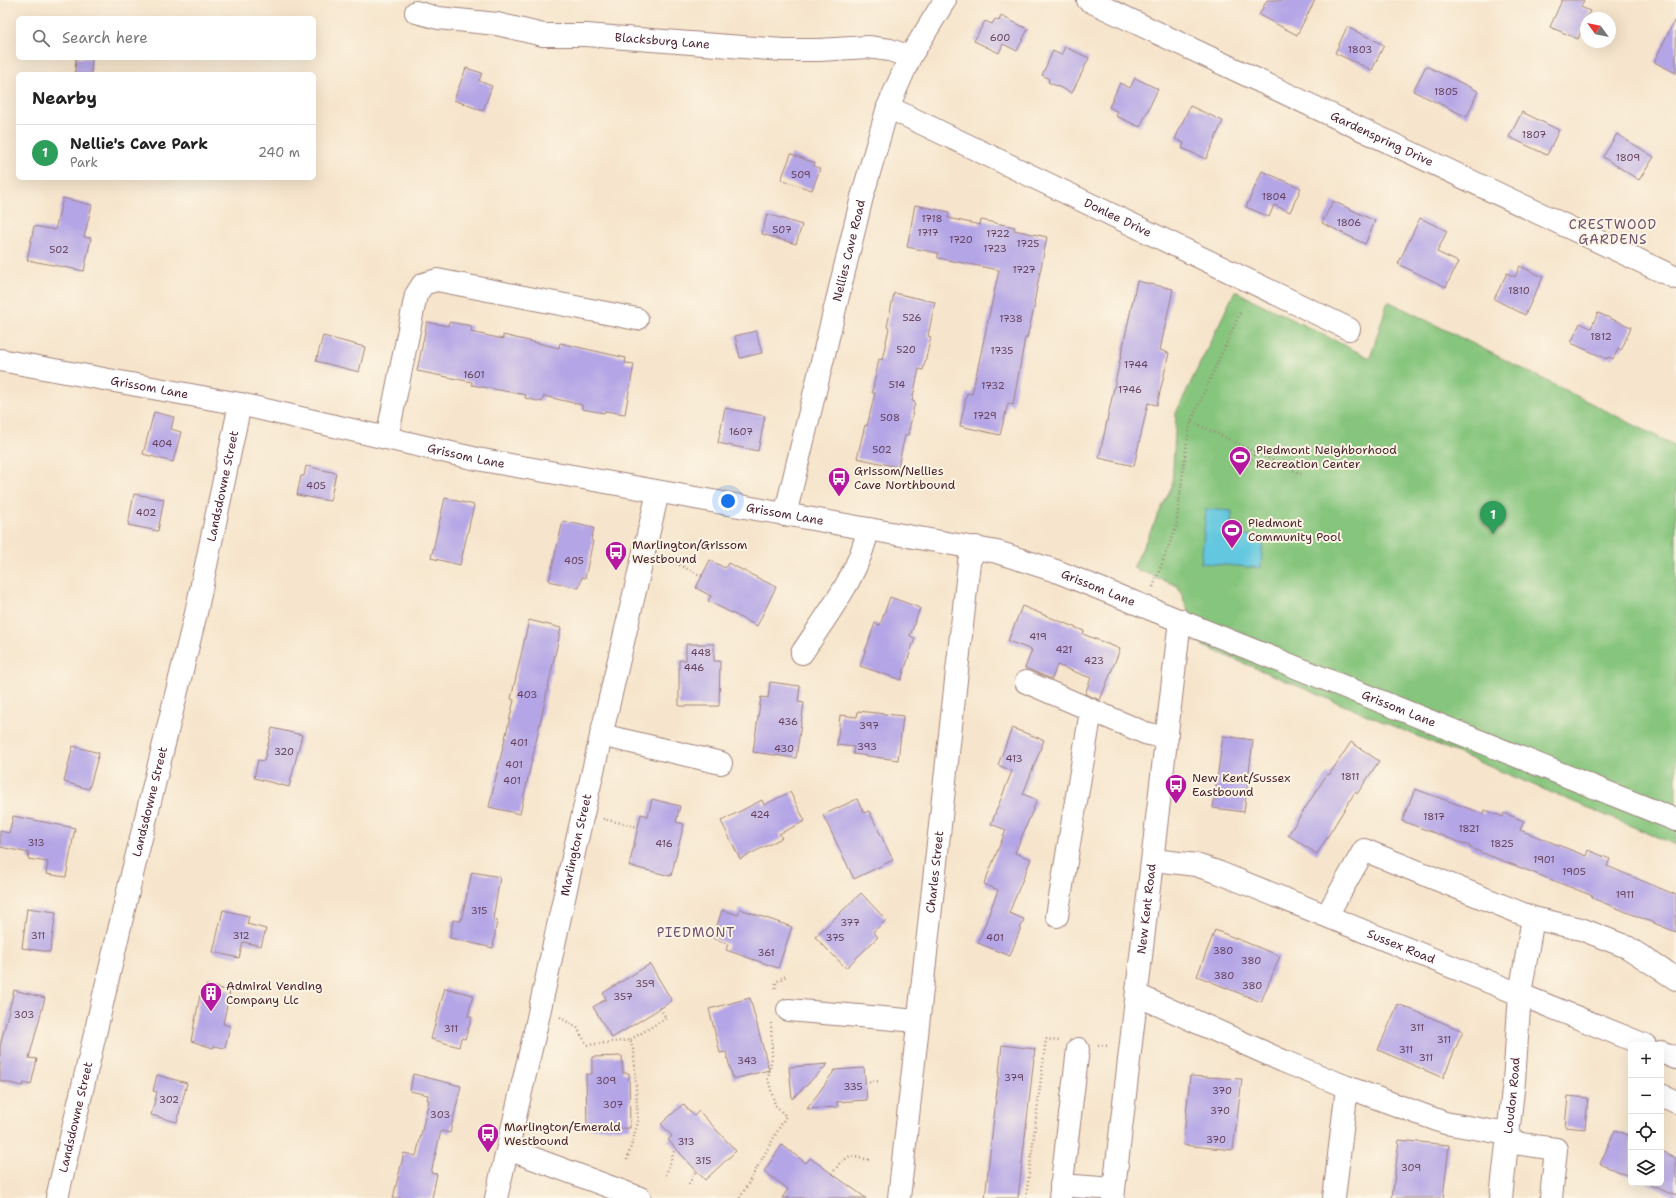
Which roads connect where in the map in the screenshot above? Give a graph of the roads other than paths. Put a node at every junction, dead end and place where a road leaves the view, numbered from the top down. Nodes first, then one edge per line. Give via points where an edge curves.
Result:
1 (946, 0) edge
2 (1088, 0) edge
3 (416, 12) dead end
4 (910, 56) junction
5 (888, 107) junction
6 (1676, 278) edge
7 (636, 319) dead end
8 (1349, 329) dead end
9 (0, 360) edge
10 (240, 404) junction
11 (387, 438) junction
12 (658, 492) junction
13 (785, 515) junction
14 (868, 529) junction
15 (976, 547) junction
16 (1180, 620) junction
17 (802, 653) dead end
18 (1026, 682) dead end
19 (1091, 711) junction
20 (601, 735) junction
21 (1167, 738) junction
22 (721, 763) dead end
23 (1676, 820) edge
24 (1154, 860) junction
25 (1327, 915) junction
26 (1057, 916) dead end
27 (1534, 918) junction
28 (1676, 979) edge
29 (1136, 994) junction
30 (1520, 994) junction
31 (778, 1010) road end
32 (918, 1021) junction
33 (1638, 1042) edge
34 (1080, 1045) road end
35 (1664, 1053) edge
36 (1676, 1058) edge
37 (1347, 1087) junction
38 (1664, 1096) edge
39 (1676, 1102) edge
40 (1508, 1138) junction
41 (508, 1149) junction
42 (1060, 1192) edge
43 (1114, 1194) edge
44 (58, 1198) edge
45 (496, 1198) edge
46 (640, 1198) edge
47 (899, 1198) edge
48 (1334, 1198) edge
49 (1501, 1198) edge
50 (1551, 1198) edge

1 - 4 street, Nellies Cave Road
2 - 6 street, Gardenspring Drive
3 - 4 street, Blacksburg Lane via 438,18 491,23 543,35 586,35 782,50 868,47
4 - 5 street, Nellies Cave Road
5 - 8 street, Donlee Drive
5 - 13 street, Nellies Cave Road via 860,204
7 - 11 street via 437,280 423,284 416,295
9 - 10 street, Grissom Lane
10 - 11 street, Grissom Lane
10 - 44 street, Landsdowne Street via 196,613 130,883
11 - 12 street, Grissom Lane via 477,459
12 - 13 street, Grissom Lane
12 - 20 street, Marlington Street
13 - 14 street, Grissom Lane
14 - 15 street, Grissom Lane
14 - 17 street via 855,571
15 - 16 street, Grissom Lane via 1037,564
15 - 32 street, Charles Street via 969,562
16 - 21 street, New Kent Road
16 - 23 street, Grissom Lane
18 - 19 street
19 - 21 street via 1145,733
19 - 26 street
20 - 22 street
20 - 41 street, Marlington Street
21 - 24 street, New Kent Road
24 - 25 street, Sussex Road via 1196,865
24 - 29 street, New Kent Road
25 - 27 street via 1364,850
25 - 30 street, Sussex Road
27 - 28 street via 1581,929 1627,947
27 - 30 street, Loudon Road
29 - 37 street via 1282,1061
29 - 43 street, New Kent Road
30 - 33 street, Sussex Road
30 - 40 street, Loudon Road
31 - 32 street
32 - 47 street, Charles Street
34 - 42 street
35 - 36 street
37 - 40 street via 1445,1124
37 - 48 street
38 - 39 street
40 - 49 street, Loudon Road
40 - 50 street via 1556,1149
41 - 45 street, Marlington Street
41 - 46 street
42 - 43 street

